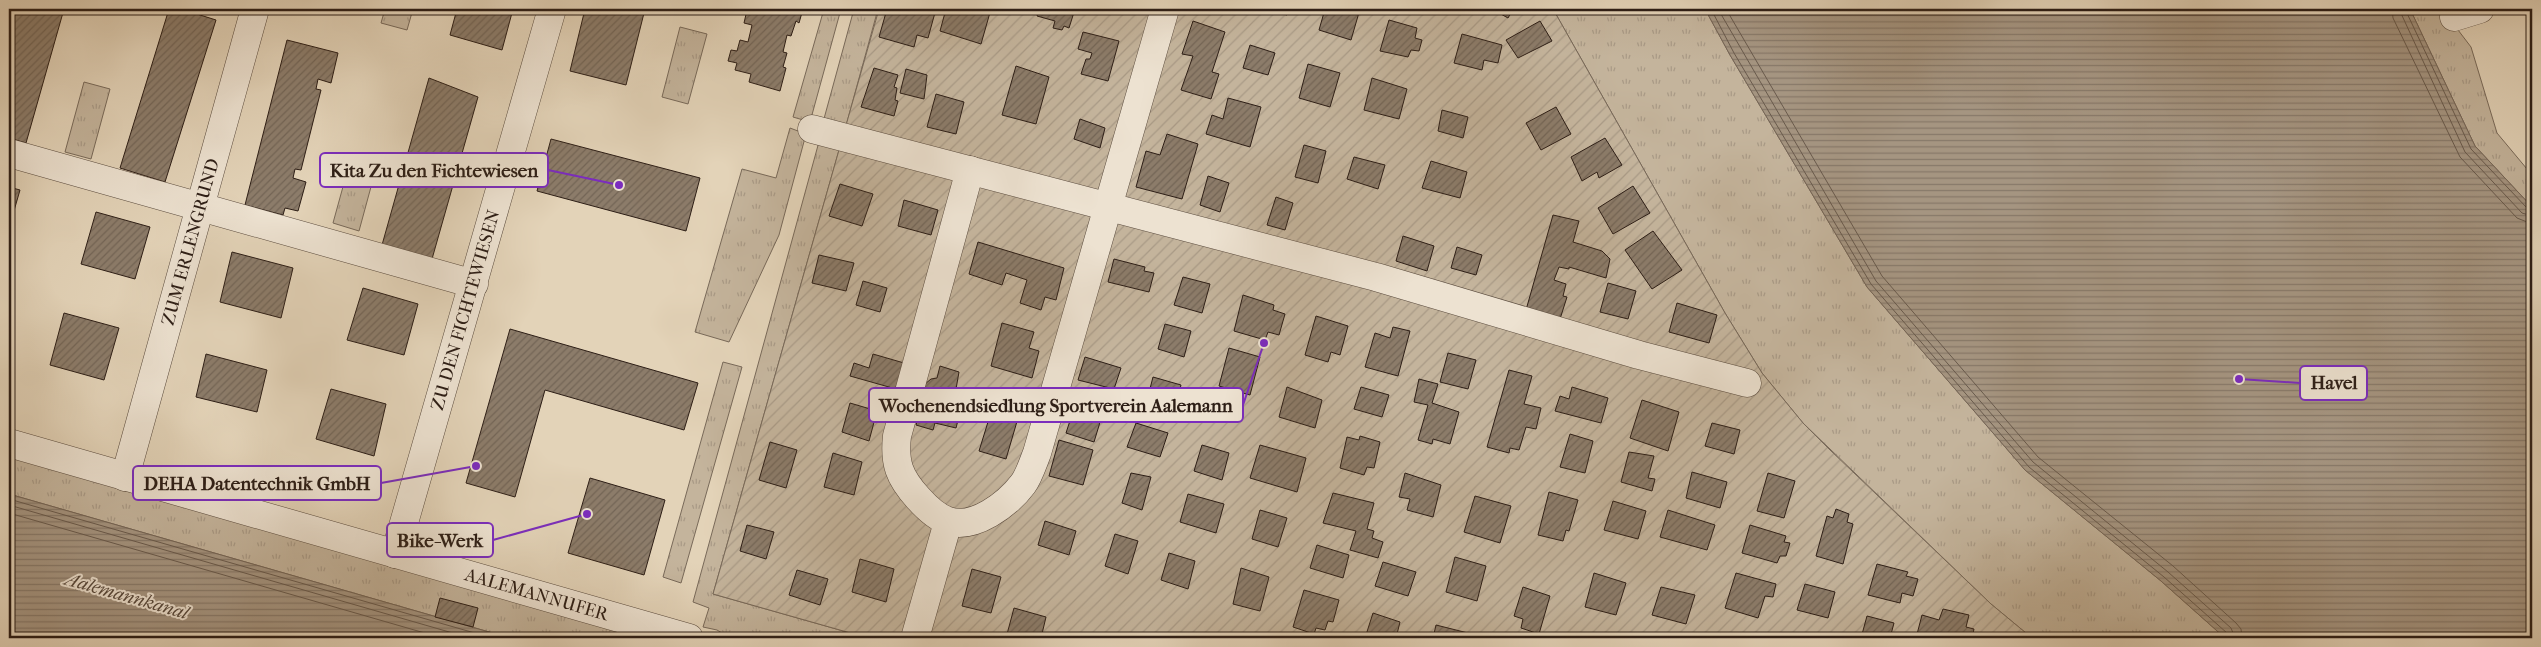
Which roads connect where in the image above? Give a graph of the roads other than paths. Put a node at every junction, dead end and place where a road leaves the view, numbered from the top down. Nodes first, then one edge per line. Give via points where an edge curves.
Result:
1 (256, 9) edge
2 (552, 9) edge
3 (1165, 9) edge
4 (2480, 9) edge
5 (2454, 17) dead end
6 (812, 129) dead end
7 (9, 153) edge
8 (970, 170) junction
9 (1107, 206) junction
10 (201, 207) junction
11 (474, 284) junction
12 (1747, 382) dead end
13 (9, 444) edge
14 (125, 476) junction
15 (948, 522) junction
16 (395, 554) junction
17 (689, 638) edge
18 (915, 638) edge

1 - 10 street, ZUM ERLENGRUND
2 - 11 street, ZU DEN FICHTEWIESEN
3 - 9 street
4 - 5 street
6 - 8 street
7 - 10 street
8 - 9 street
8 - 15 street via 897,436 895,457 901,475 914,494 928,509
9 - 12 street via 1376,277 1639,355
9 - 15 street via 1037,453 1024,483 1002,505 972,521
10 - 11 street
10 - 14 street, ZUM ERLENGRUND
11 - 16 street, ZU DEN FICHTEWIESEN
13 - 14 street, AALEMANNUFER
14 - 16 street, AALEMANNUFER
15 - 18 street
16 - 17 street, AALEMANNUFER

